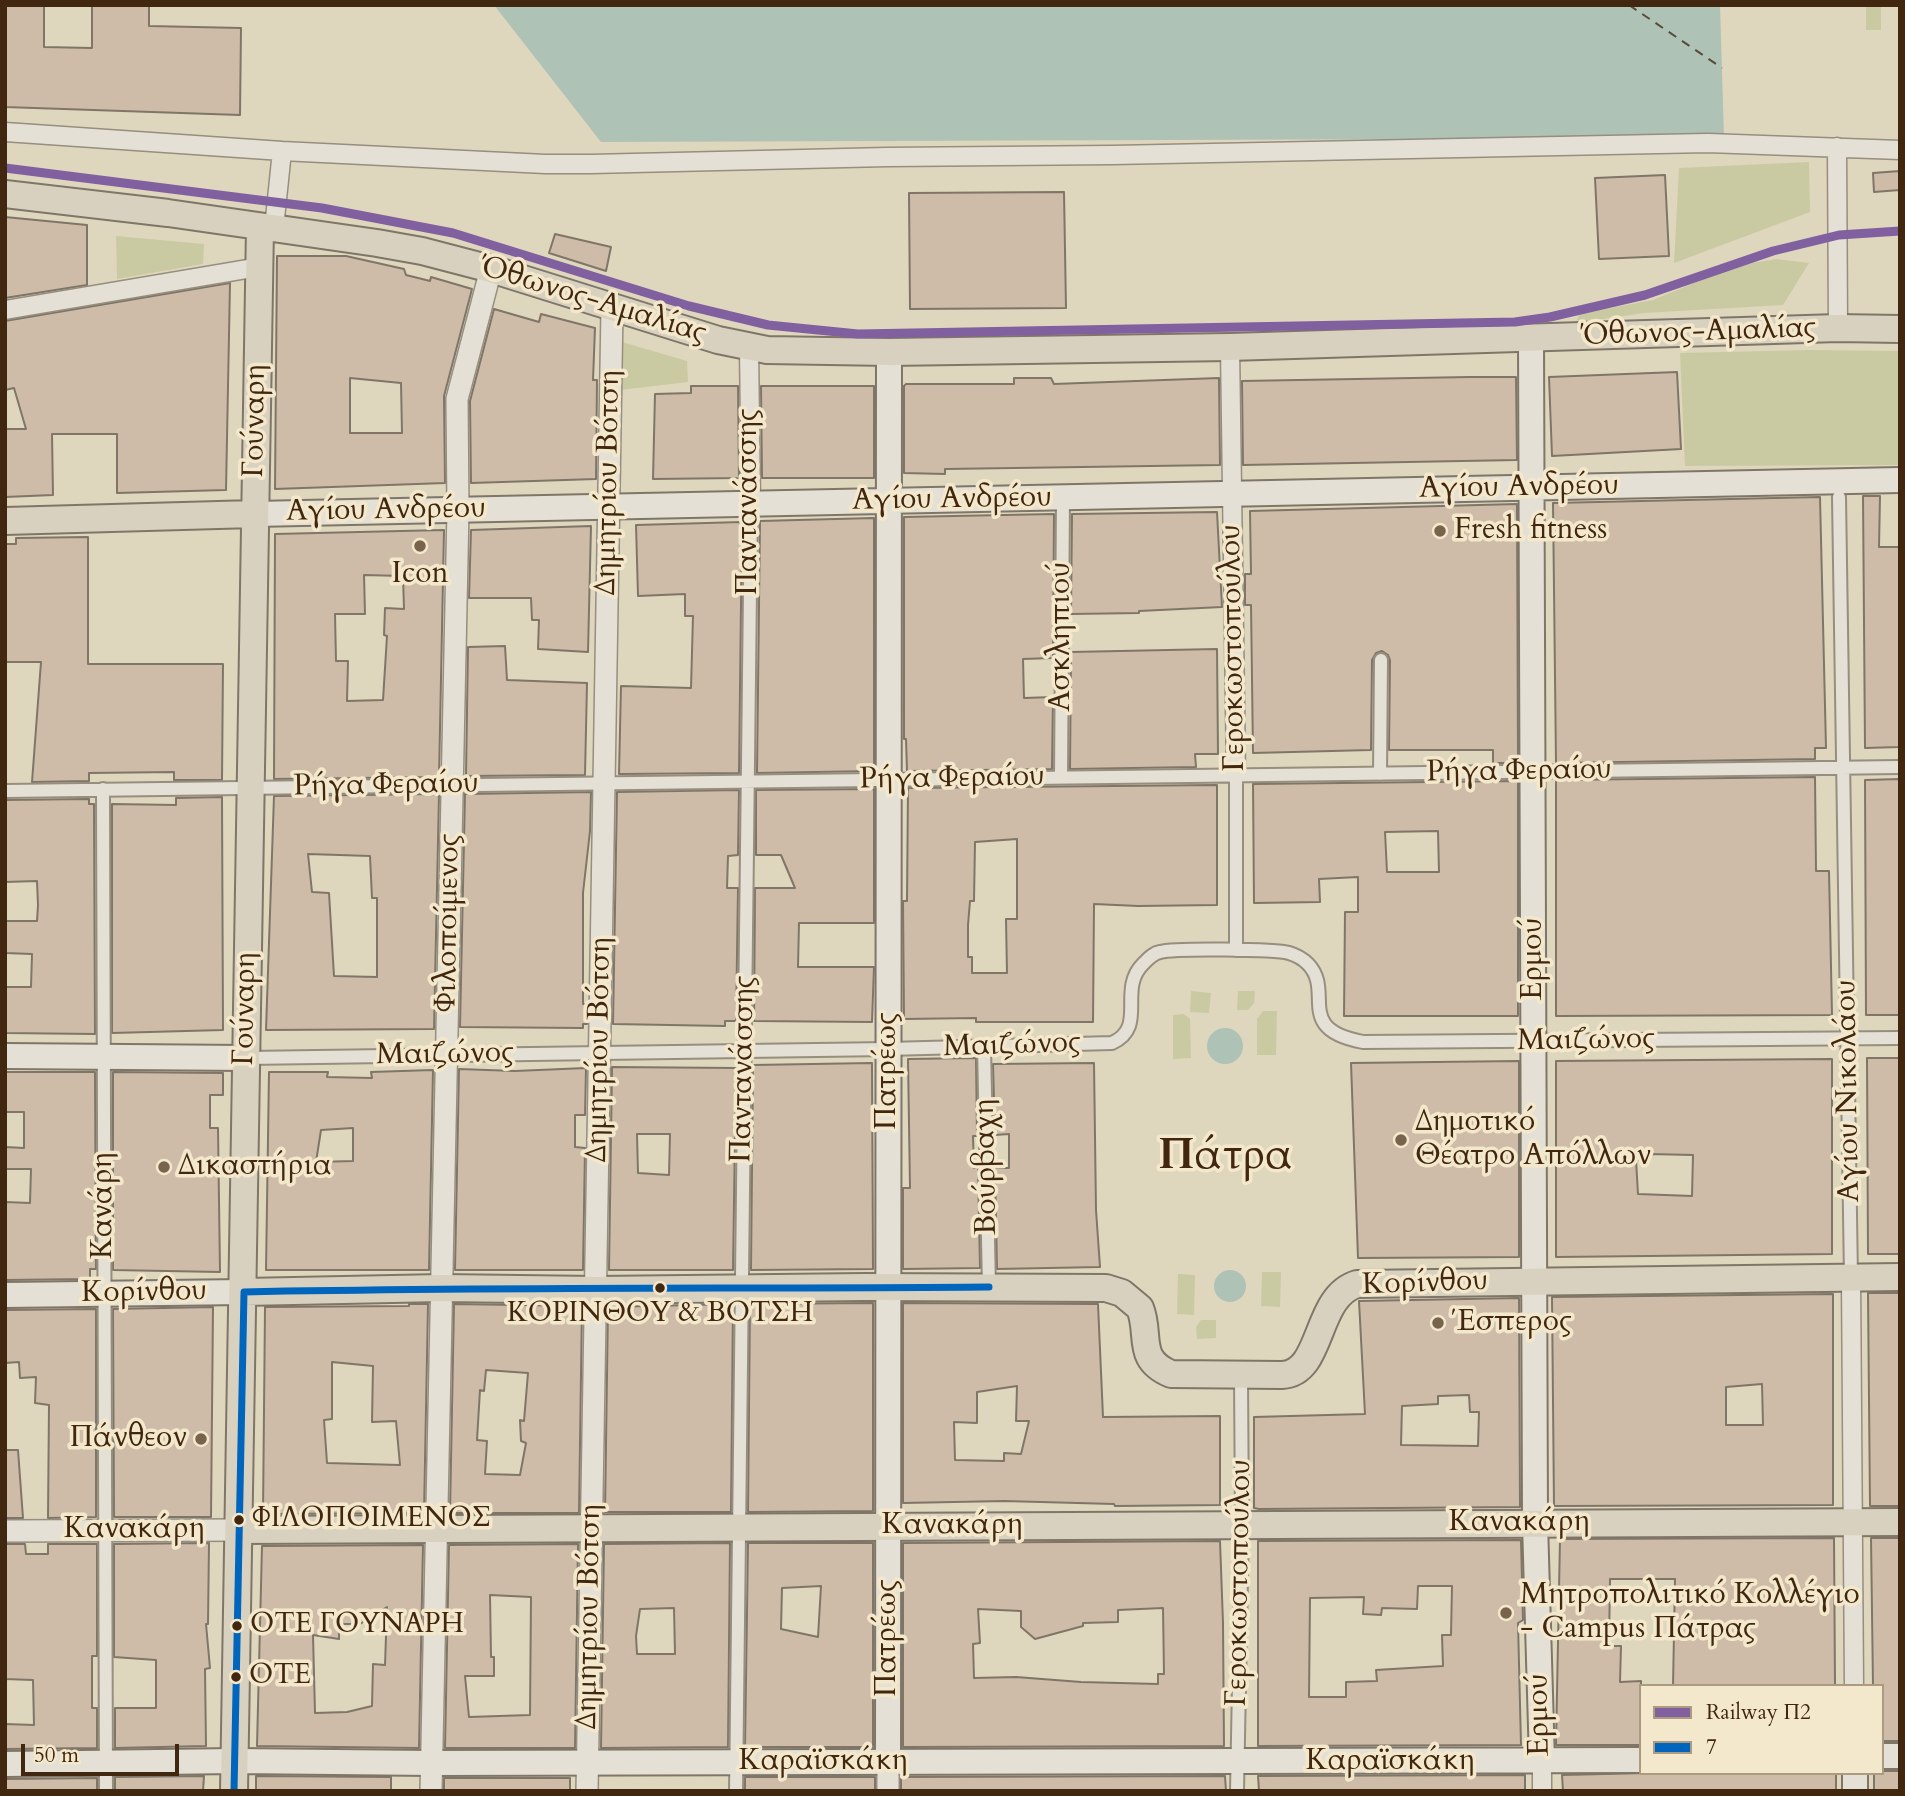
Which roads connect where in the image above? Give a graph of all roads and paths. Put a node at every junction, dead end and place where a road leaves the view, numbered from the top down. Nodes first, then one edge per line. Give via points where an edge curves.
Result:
1 (5, 132) edge
2 (1837, 147) junction
3 (1900, 150) edge
4 (282, 151) junction
5 (5, 194) edge
6 (267, 228) junction
7 (259, 267) junction
8 (491, 269) junction
9 (612, 309) junction
10 (5, 310) edge
11 (1838, 328) junction
12 (1900, 329) edge
13 (1531, 338) junction
14 (749, 347) junction
15 (1230, 347) junction
16 (889, 352) junction
17 (1900, 480) edge
18 (1532, 488) junction
19 (1232, 494) junction
20 (1063, 497) junction
21 (1839, 497) dead end
22 (889, 501) junction
23 (751, 504) junction
24 (609, 507) junction
25 (458, 510) junction
26 (254, 514) junction
27 (5, 521) edge
28 (1381, 660) dead end
29 (1900, 767) edge
30 (1845, 768) junction
31 (1533, 772) junction
32 (1380, 774) junction
33 (1236, 775) junction
34 (1061, 777) junction
35 (889, 780) junction
36 (748, 782) junction
37 (605, 783) junction
38 (452, 785) junction
39 (250, 787) junction
40 (103, 789) junction
41 (5, 791) edge
42 (1236, 950) junction
43 (1900, 1038) edge
44 (1849, 1039) junction
45 (1534, 1041) junction
46 (984, 1046) junction
47 (888, 1049) junction
48 (745, 1050) junction
49 (600, 1053) junction
50 (5, 1056) edge
51 (447, 1056) junction
52 (104, 1057) junction
53 (246, 1058) junction
54 (1900, 1277) edge
55 (1851, 1278) junction
56 (1534, 1280) junction
57 (888, 1286) junction
58 (989, 1287) junction
59 (442, 1288) junction
60 (742, 1289) junction
61 (596, 1290) junction
62 (244, 1292) junction
63 (105, 1294) junction
64 (5, 1295) edge
65 (1241, 1375) junction
66 (1853, 1522) junction
67 (1900, 1522) edge
68 (1535, 1523) junction
69 (1242, 1524) junction
70 (888, 1526) junction
71 (740, 1527) junction
72 (437, 1529) junction
73 (592, 1529) junction
74 (106, 1530) junction
75 (239, 1530) junction
76 (5, 1531) edge
77 (1854, 1684) edge
78 (1639, 1760) edge
79 (234, 1761) junction
80 (1237, 1761) junction
81 (588, 1762) junction
82 (887, 1762) junction
83 (1542, 1762) junction
84 (106, 1763) junction
85 (432, 1763) junction
86 (737, 1763) junction
87 (5, 1764) edge
88 (106, 1791) edge
89 (234, 1791) edge
90 (431, 1791) edge
91 (587, 1791) edge
92 (736, 1791) edge
93 (888, 1791) edge
94 (1237, 1791) edge
95 (1542, 1791) edge

1 - 4 street
2 - 3 street
2 - 4 street via 1708,143 591,164
2 - 11 street
4 - 6 street
5 - 6 main road, Όθωνος-Αμαλίας
6 - 7 main road, Γούναρη
6 - 8 main road, Όθωνος-Αμαλίας via 388,245
7 - 10 street
7 - 26 main road, Γούναρη
8 - 9 main road, Όθωνος-Αμαλίας
8 - 25 street, Φιλοποίμενος via 457,399
9 - 14 main road, Όθωνος-Αμαλίας
9 - 24 street, Δημητρίου Βότση
11 - 12 main road, Όθωνος-Αμαλίας
11 - 13 main road, Όθωνος-Αμαλίας
13 - 15 main road, Όθωνος-Αμαλίας
13 - 18 main road, Ερμού
14 - 16 main road, Όθωνος-Αμαλίας
14 - 23 street, Παντανάσσης
15 - 16 main road, Όθωνος-Αμαλίας
15 - 19 street, Γεροκωστοπούλου
16 - 22 main road, Πατρέως
17 - 18 main road, Αγίου Ανδρέου
18 - 19 main road, Αγίου Ανδρέου
18 - 31 main road, Ερμού
19 - 20 main road, Αγίου Ανδρέου
19 - 33 street, Γεροκωστοπούλου
20 - 22 main road, Αγίου Ανδρέου
20 - 34 street, Ασκληπιού
21 - 30 street, Αγίου Νικολάου
22 - 23 main road, Αγίου Ανδρέου
22 - 35 main road, Πατρέως
23 - 24 main road, Αγίου Ανδρέου
23 - 36 street, Παντανάσσης
24 - 25 main road, Αγίου Ανδρέου
24 - 37 street, Δημητρίου Βότση
25 - 26 main road, Αγίου Ανδρέου
25 - 38 street, Φιλοποίμενος
26 - 27 main road, Αγίου Ανδρέου
26 - 39 main road, Γούναρη
28 - 32 street
29 - 30 street, Ρήγα Φεραίου
30 - 31 street, Ρήγα Φεραίου
30 - 44 street, Αγίου Νικολάου
31 - 32 street, Ρήγα Φεραίου
31 - 45 main road, Ερμού
32 - 33 street, Ρήγα Φεραίου
33 - 34 street, Ρήγα Φεραίου
33 - 42 street, Γεροκωστοπούλου
34 - 35 street, Ρήγα Φεραίου
35 - 36 street, Ρήγα Φεραίου
35 - 47 main road, Πατρέως
36 - 37 street, Ρήγα Φεραίου
36 - 48 street, Παντανάσσης
37 - 38 street, Ρήγα Φεραίου
37 - 49 street, Δημητρίου Βότση
38 - 39 street, Ρήγα Φεραίου
38 - 51 street, Φιλοποίμενος
39 - 40 street, Ρήγα Φεραίου
39 - 53 main road, Γούναρη
40 - 41 street, Ρήγα Φεραίου
40 - 52 street, Κανάρη
42 - 45 street, Μαιζώνος via 1287,953 1310,966 1323,1022 1344,1038 1370,1043
42 - 46 street, Μαιζώνος via 1161,951 1151,956 1132,982 1131,1025 1112,1043
43 - 44 street, Μαιζώνος
44 - 45 street, Μαιζώνος
44 - 55 street, Αγίου Νικολάου
45 - 56 main road, Ερμού
46 - 47 street, Μαιζώνος
46 - 58 street, Βούρβαχη
47 - 48 street, Μαιζώνος
47 - 57 main road, Πατρέως
48 - 49 street, Μαιζώνος
48 - 60 street, Παντανάσσης
49 - 51 street, Μαιζώνος
49 - 61 street, Δημητρίου Βότση
50 - 52 main road, Μαιζώνος
51 - 53 street, Μαιζώνος
51 - 59 street, Φιλοποίμενος
52 - 53 main road, Μαιζώνος
52 - 63 street, Κανάρη
53 - 62 main road, Γούναρη
54 - 55 main road, Κορίνθου
55 - 56 main road, Κορίνθου
55 - 66 street, Αγίου Νικολάου
56 - 65 main road, Κορίνθου via 1353,1285 1333,1302 1297,1372
56 - 68 main road, Ερμού
57 - 58 main road, Κορίνθου
57 - 60 main road, Κορίνθου
57 - 70 main road, Πατρέως
58 - 65 main road, Κορίνθου via 1118,1290 1142,1311 1144,1345 1161,1370
59 - 61 main road, Κορίνθου
59 - 62 main road, Κορίνθου
59 - 72 street, Φιλοποίμενος
60 - 61 main road, Κορίνθου
60 - 71 street, Παντανάσσης
61 - 73 street, Δημητρίου Βότση
62 - 63 main road, Κορίνθου
62 - 75 main road, Γούναρη
63 - 64 main road, Κορίνθου
63 - 74 street, Κανάρη
65 - 69 street, Γεροκωστοπούλου
66 - 67 main road, Κανακάρη
66 - 68 main road, Κανακάρη
66 - 77 street, Αγίου Νικολάου
68 - 69 main road, Κανακάρη
68 - 83 main road, Ερμού
69 - 70 main road, Κανακάρη
69 - 80 street, Γεροκωστοπούλου
70 - 71 main road, Κανακάρη
70 - 82 main road, Πατρέως
71 - 73 main road, Κανακάρη
71 - 86 street, Παντανάσσης
72 - 73 main road, Κανακάρη
72 - 75 main road, Κανακάρη
72 - 85 street, Φιλοποίμενος
73 - 81 street, Δημητρίου Βότση
74 - 75 street, Κανακάρη
74 - 76 street, Κανακάρη
74 - 84 street, Κανάρη
75 - 79 main road, Γούναρη
78 - 83 main road, Καραϊσκάκη
79 - 84 main road, Καραϊσκάκη
79 - 85 main road, Καραϊσκάκη
79 - 89 main road, Γούναρη
80 - 82 main road, Καραϊσκάκη
80 - 83 main road, Καραϊσκάκη
80 - 94 street, Γεροκωστοπούλου
81 - 85 main road, Καραϊσκάκη
81 - 86 main road, Καραϊσκάκη
81 - 91 street, Δημητρίου Βότση
82 - 86 main road, Καραϊσκάκη
82 - 93 street, Πατρέως
83 - 95 street, Ερμού
84 - 87 main road, Καραϊσκάκη
84 - 88 street, Κανάρη
85 - 90 street, Φιλοποίμενος
86 - 92 street, Παντανάσσης

